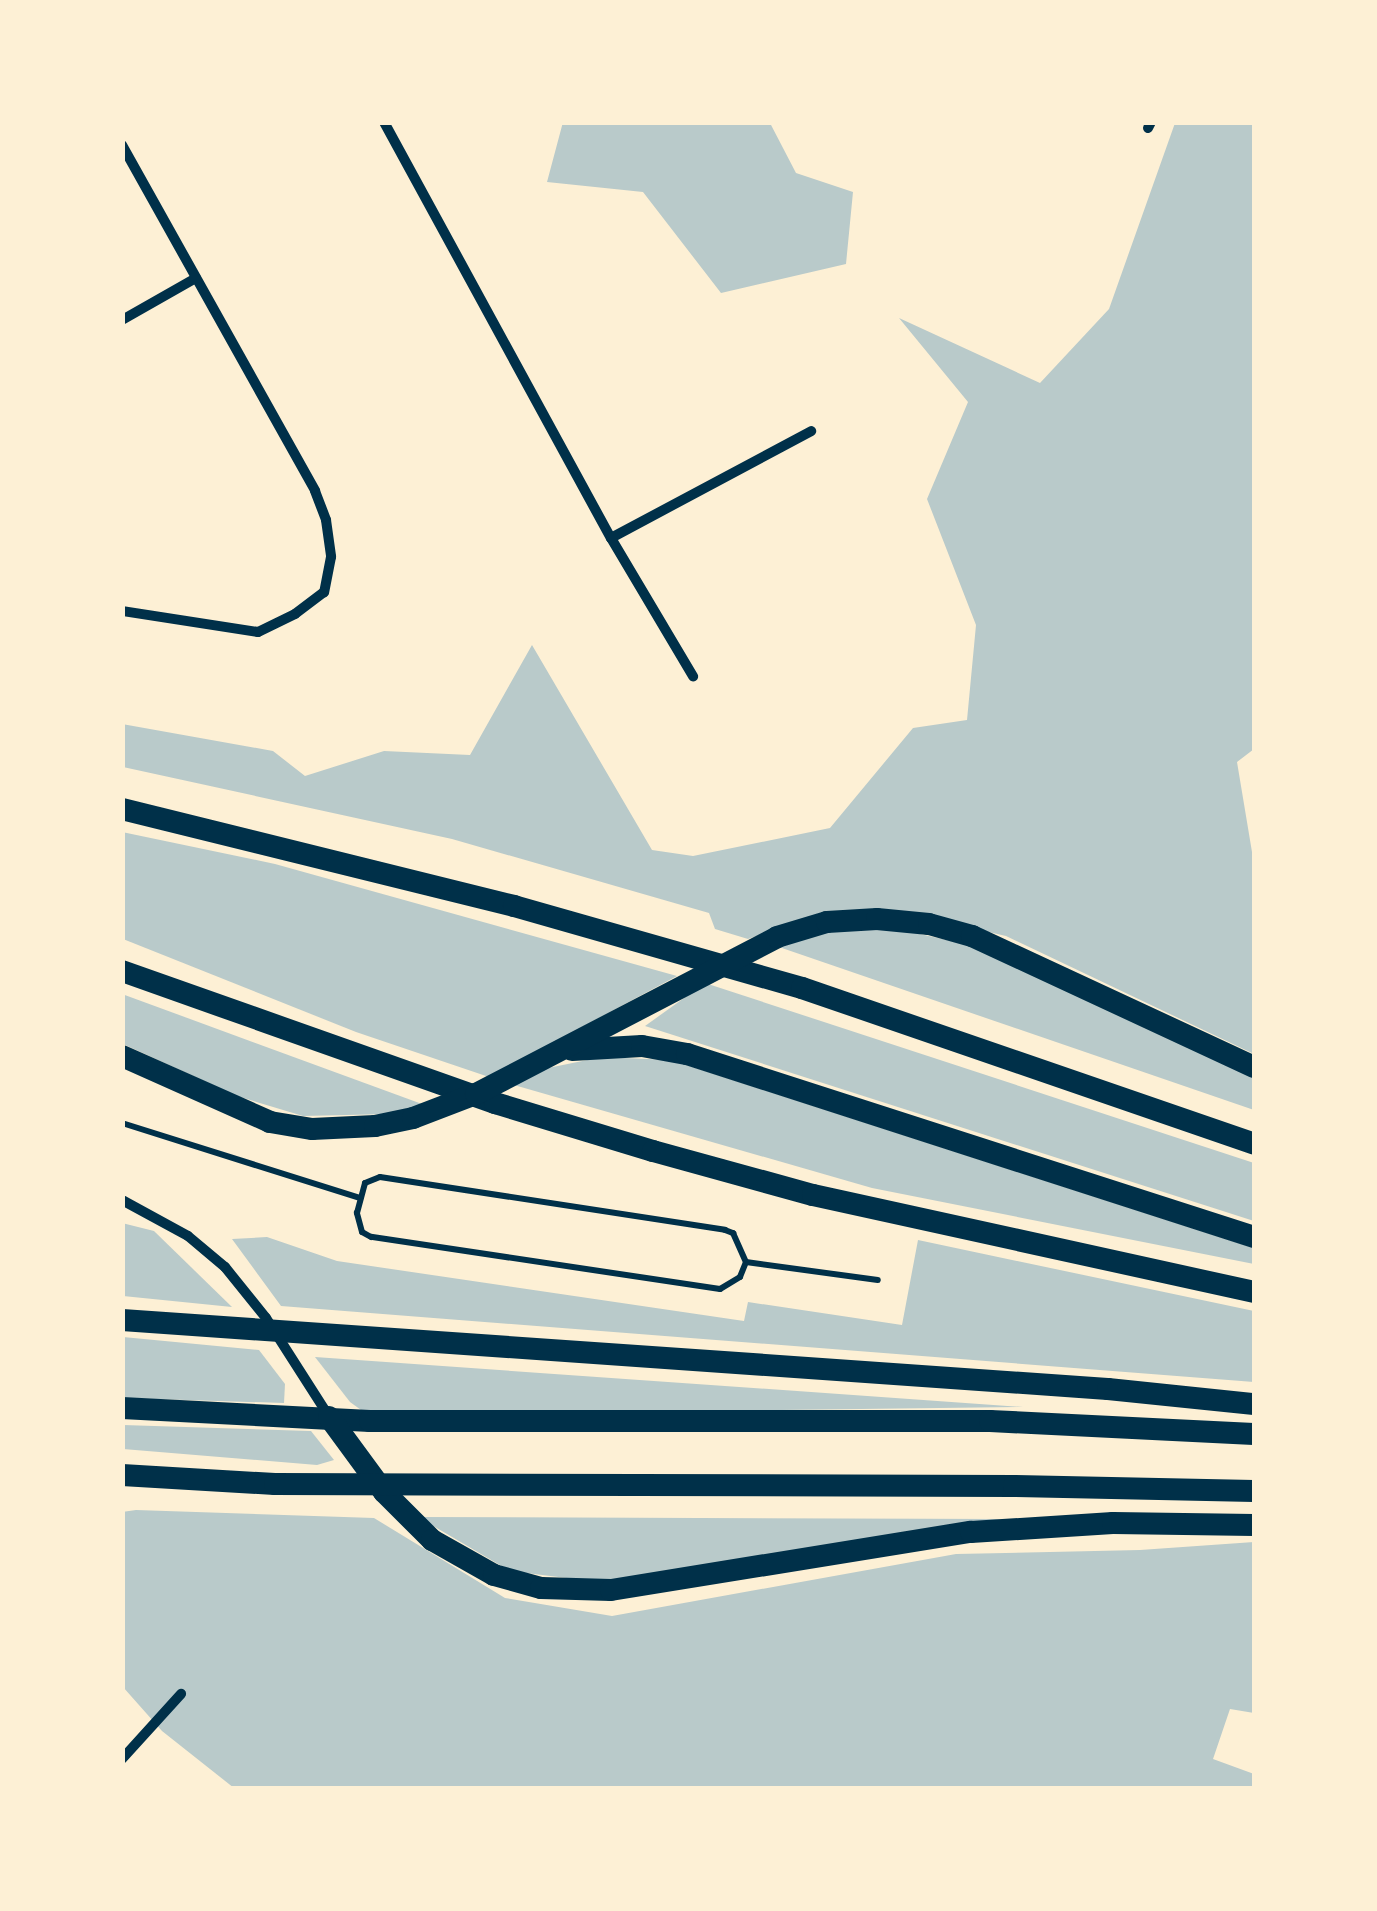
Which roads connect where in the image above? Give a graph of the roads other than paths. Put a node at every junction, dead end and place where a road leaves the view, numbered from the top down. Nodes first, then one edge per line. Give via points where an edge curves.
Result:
1 (384, 122) edge
2 (122, 145) edge
3 (196, 278) junction
4 (122, 320) edge
5 (811, 431) dead end
6 (611, 538) junction
7 (122, 611) edge
8 (692, 676) dead end
9 (122, 810) edge
10 (122, 970) edge
11 (549, 1055) junction
12 (122, 1056) edge
13 (1254, 1067) edge
14 (122, 1123) edge
15 (1254, 1144) edge
16 (360, 1198) junction
17 (122, 1200) edge
18 (1254, 1236) edge
19 (746, 1262) junction
20 (878, 1280) dead end
21 (1254, 1292) edge
22 (122, 1320) edge
23 (1254, 1404) edge
24 (122, 1408) edge
25 (329, 1417) junction
26 (1254, 1434) edge
27 (122, 1475) edge
28 (1254, 1491) edge
29 (1254, 1526) edge
30 (181, 1694) dead end
31 (122, 1759) edge

1 - 6 street
2 - 3 street
3 - 4 street
3 - 7 street via 314,490 330,557 324,592 258,632
5 - 6 street
6 - 8 street
9 - 15 highway via 405,878 802,988
10 - 21 highway via 557,1124 813,1194
11 - 12 highway via 432,1112 336,1129 259,1118
11 - 13 highway via 764,942 827,922 876,919 972,936
11 - 18 highway via 622,1046 688,1054
14 - 16 lane
16 - 19 lane via 365,1183 380,1177 725,1230 733,1233
16 - 19 lane via 358,1226 371,1237 720,1289 740,1277
17 - 25 street via 188,1236 225,1267
19 - 20 lane
22 - 23 highway
24 - 25 highway
25 - 26 highway via 1009,1421
25 - 29 highway via 384,1492 432,1540 494,1575 541,1588 612,1590 987,1531
27 - 28 highway via 414,1486
30 - 31 street

